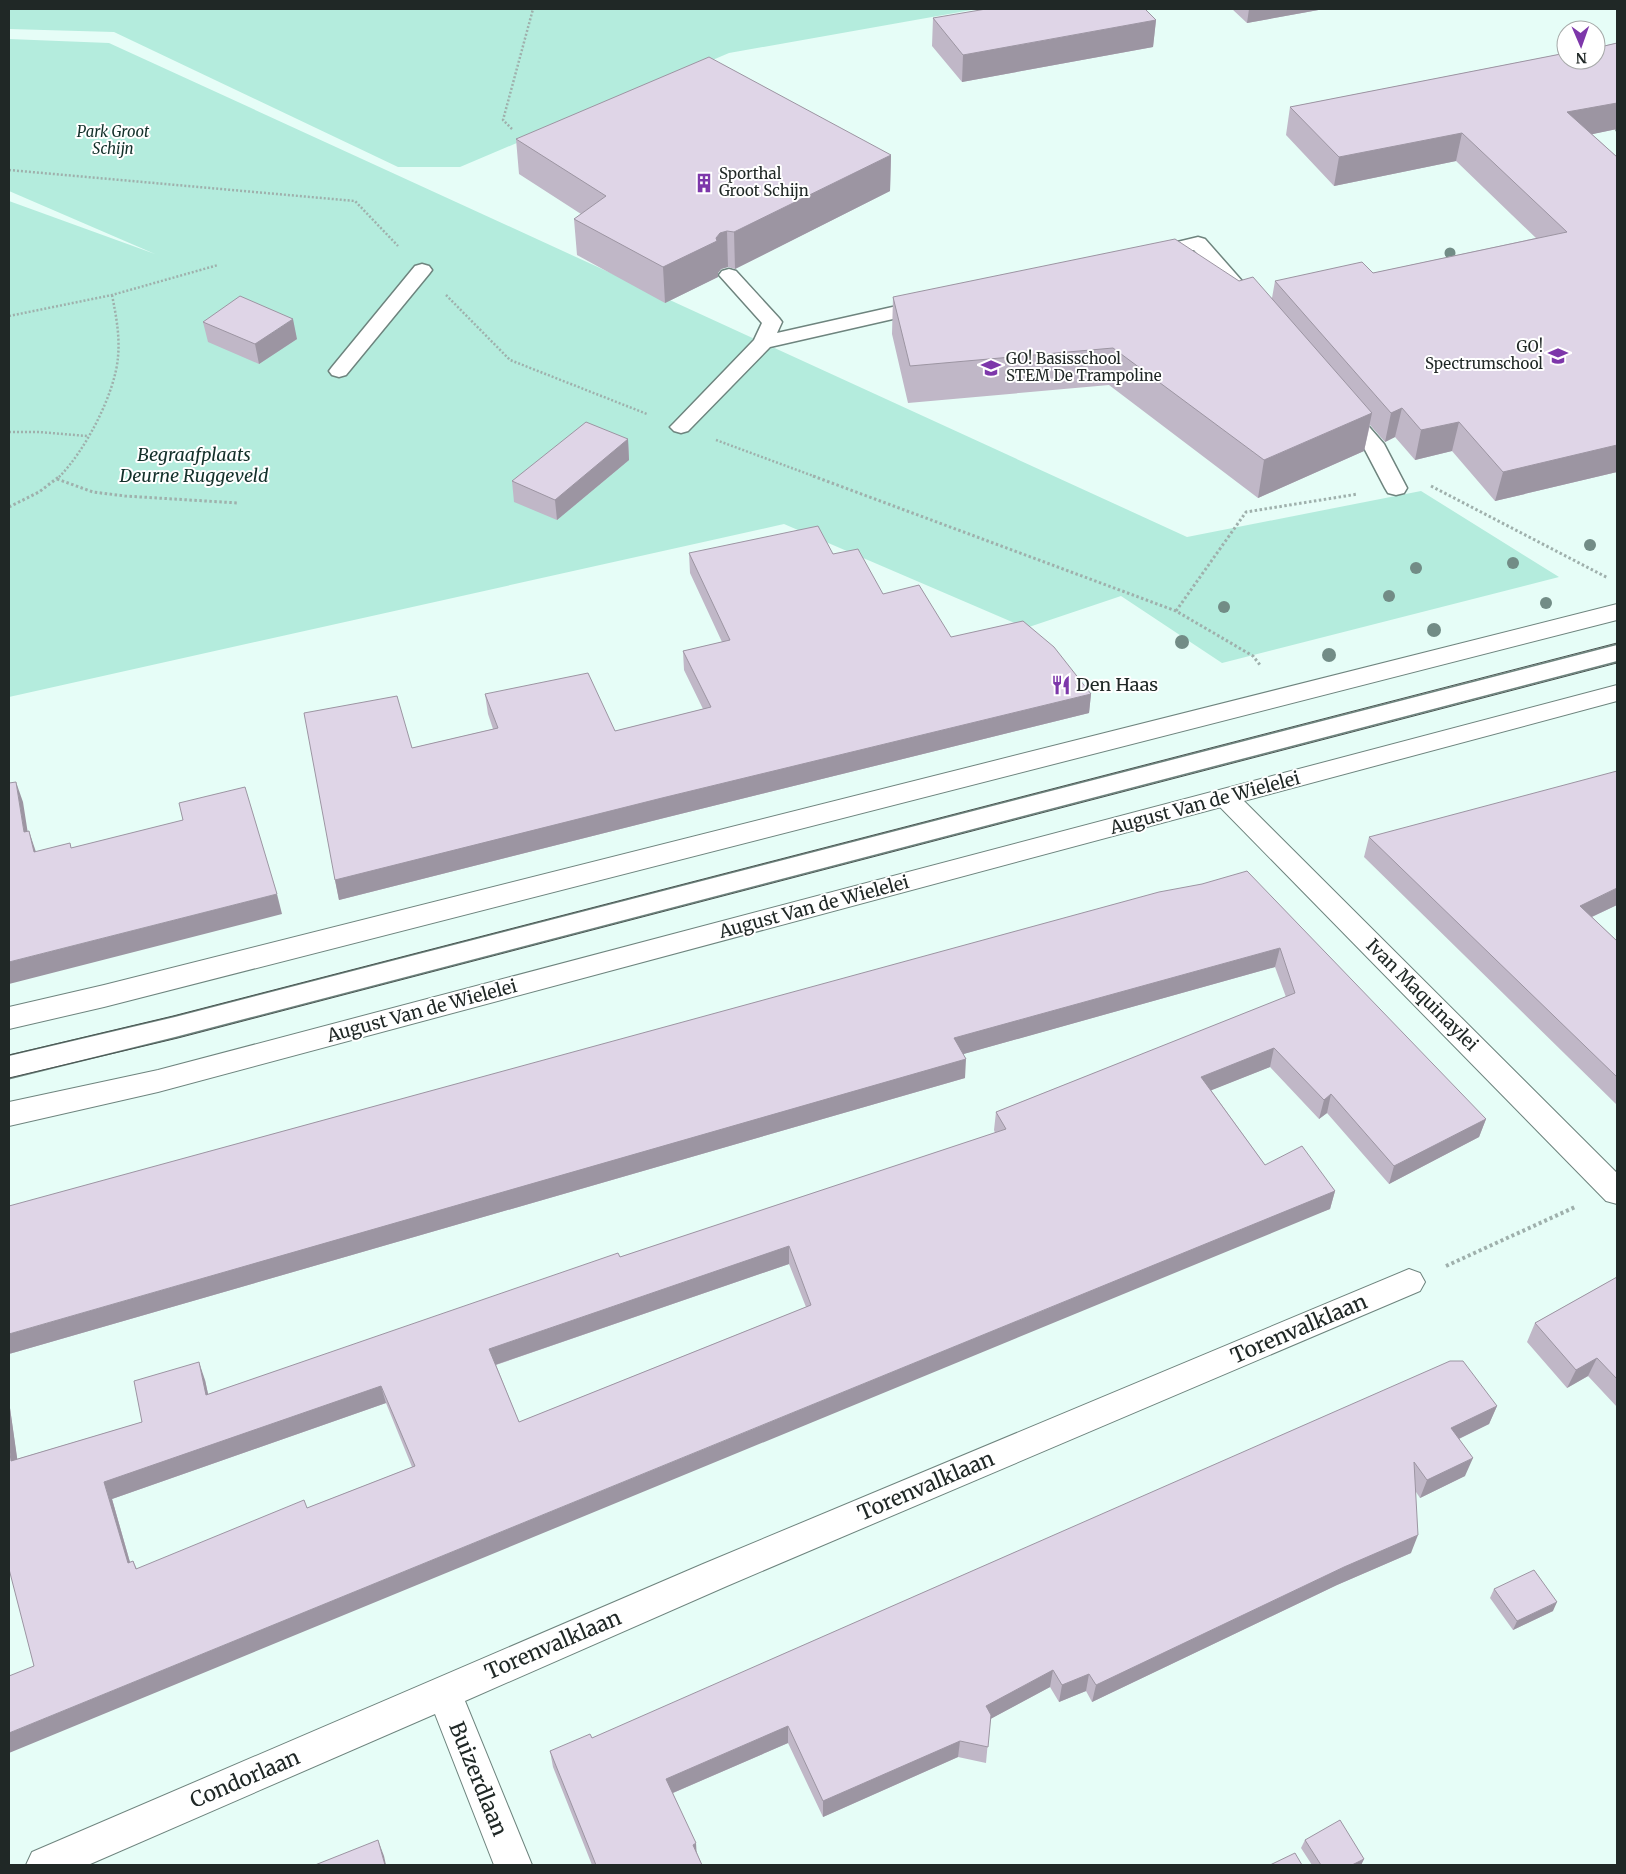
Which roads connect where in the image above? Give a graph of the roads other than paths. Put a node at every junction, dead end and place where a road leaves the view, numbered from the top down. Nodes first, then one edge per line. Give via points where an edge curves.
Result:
1 (1131, 258) edge
2 (422, 270) road end
3 (729, 275) edge
4 (948, 300) edge
5 (1256, 310) edge
6 (763, 342) junction
7 (339, 371) dead end
8 (1334, 400) edge
9 (681, 427) road end
10 (1396, 488) road end
11 (1617, 612) edge
12 (1617, 653) edge
13 (1617, 692) edge
14 (1226, 798) junction
15 (9, 1018) edge
16 (9, 1067) edge
17 (9, 1114) edge
18 (1616, 1191) edge
19 (1409, 1282) road end
20 (444, 1692) junction
21 (46, 1865) edge
22 (513, 1865) edge

1 - 5 lane via 1198,243
2 - 7 lane
3 - 6 lane via 772,322
4 - 6 lane
6 - 9 lane
8 - 10 lane via 1373,444
11 - 15 main road via 123,992
12 - 16 lane via 175,1027
13 - 14 main road, August Van de Wielelei
14 - 17 main road, August Van de Wielelei via 168,1078
14 - 18 main road, Ivan Maquinaylei
19 - 20 main road, Torenvalklaan
20 - 21 main road, Condorlaan
20 - 22 main road, Buizerdlaan

